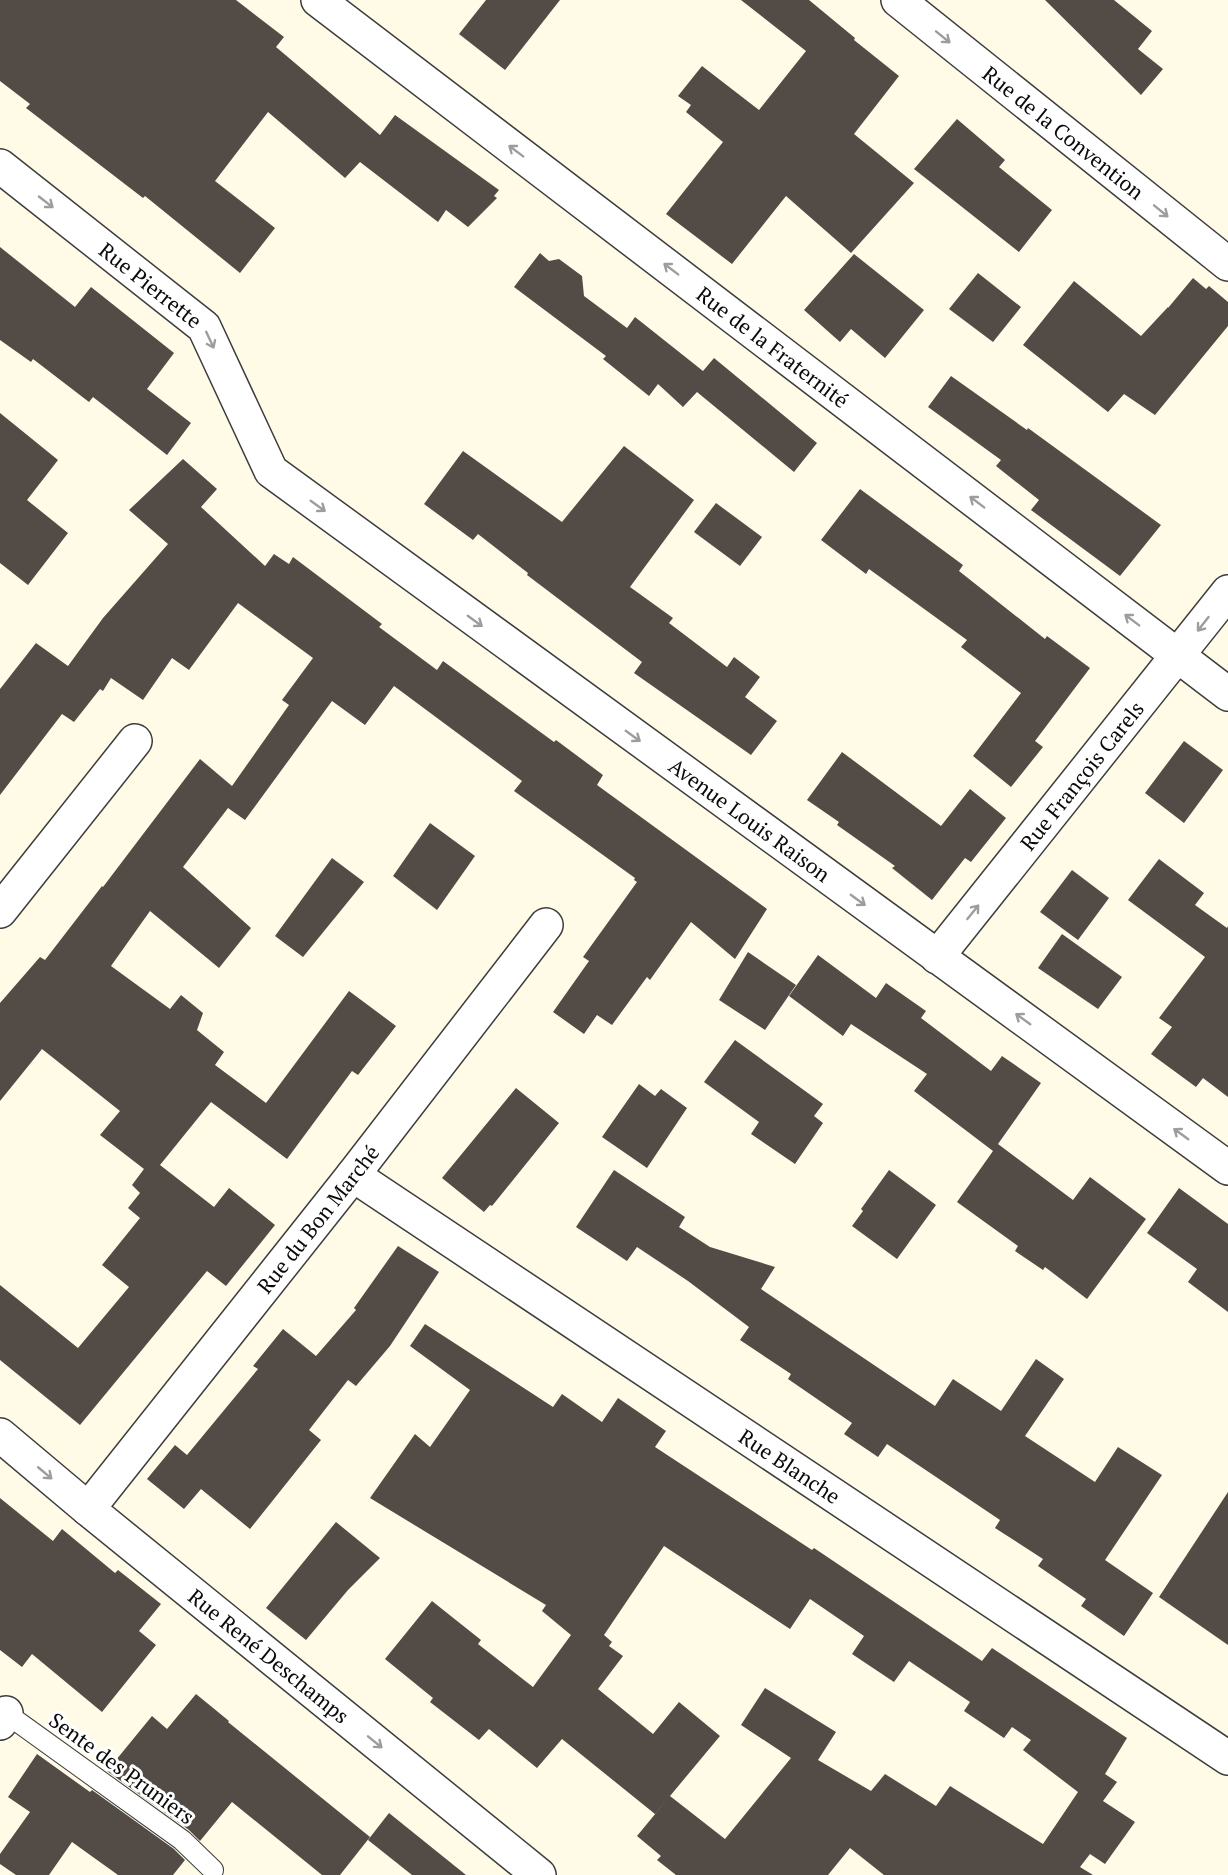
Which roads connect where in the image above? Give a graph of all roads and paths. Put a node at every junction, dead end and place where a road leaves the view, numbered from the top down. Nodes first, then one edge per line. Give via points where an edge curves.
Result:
1 (318, 0) edge
2 (898, 0) edge
3 (0, 166) edge
4 (1228, 264) edge
5 (271, 471) joint
6 (1228, 592) edge
7 (1178, 655) junction
8 (1228, 694) edge
9 (135, 741) dead end
10 (0, 911) edge
11 (546, 925) dead end
12 (937, 957) junction
13 (1228, 1168) edge
14 (353, 1175) junction
15 (0, 1435) edge
16 (88, 1509) junction
17 (2, 1715) edge
18 (1228, 1758) edge
19 (213, 1870) dead end
20 (539, 1875) edge

7 -> 1 street, Rue de la Fraternité
2 -> 4 street, Rue de la Convention
3 -> 5 street, Rue Pierrette via 204,327
5 -> 12 street, Avenue Louis Raison
6 -> 7 street, Rue François Carels
7 - 8 street, Rue de la Fraternité
12 -> 7 street, Rue François Carels
9 - 10 street
11 - 14 street, Rue du Bon Marché
13 -> 12 street, Avenue Louis Raison
14 - 16 street, Rue du Bon Marché
14 - 18 street, Rue Blanche
15 -> 16 street, Rue René Deschamps
16 -> 20 street, Rue René Deschamps
17 - 19 lane, Sente des Pruniers via 182,1840

